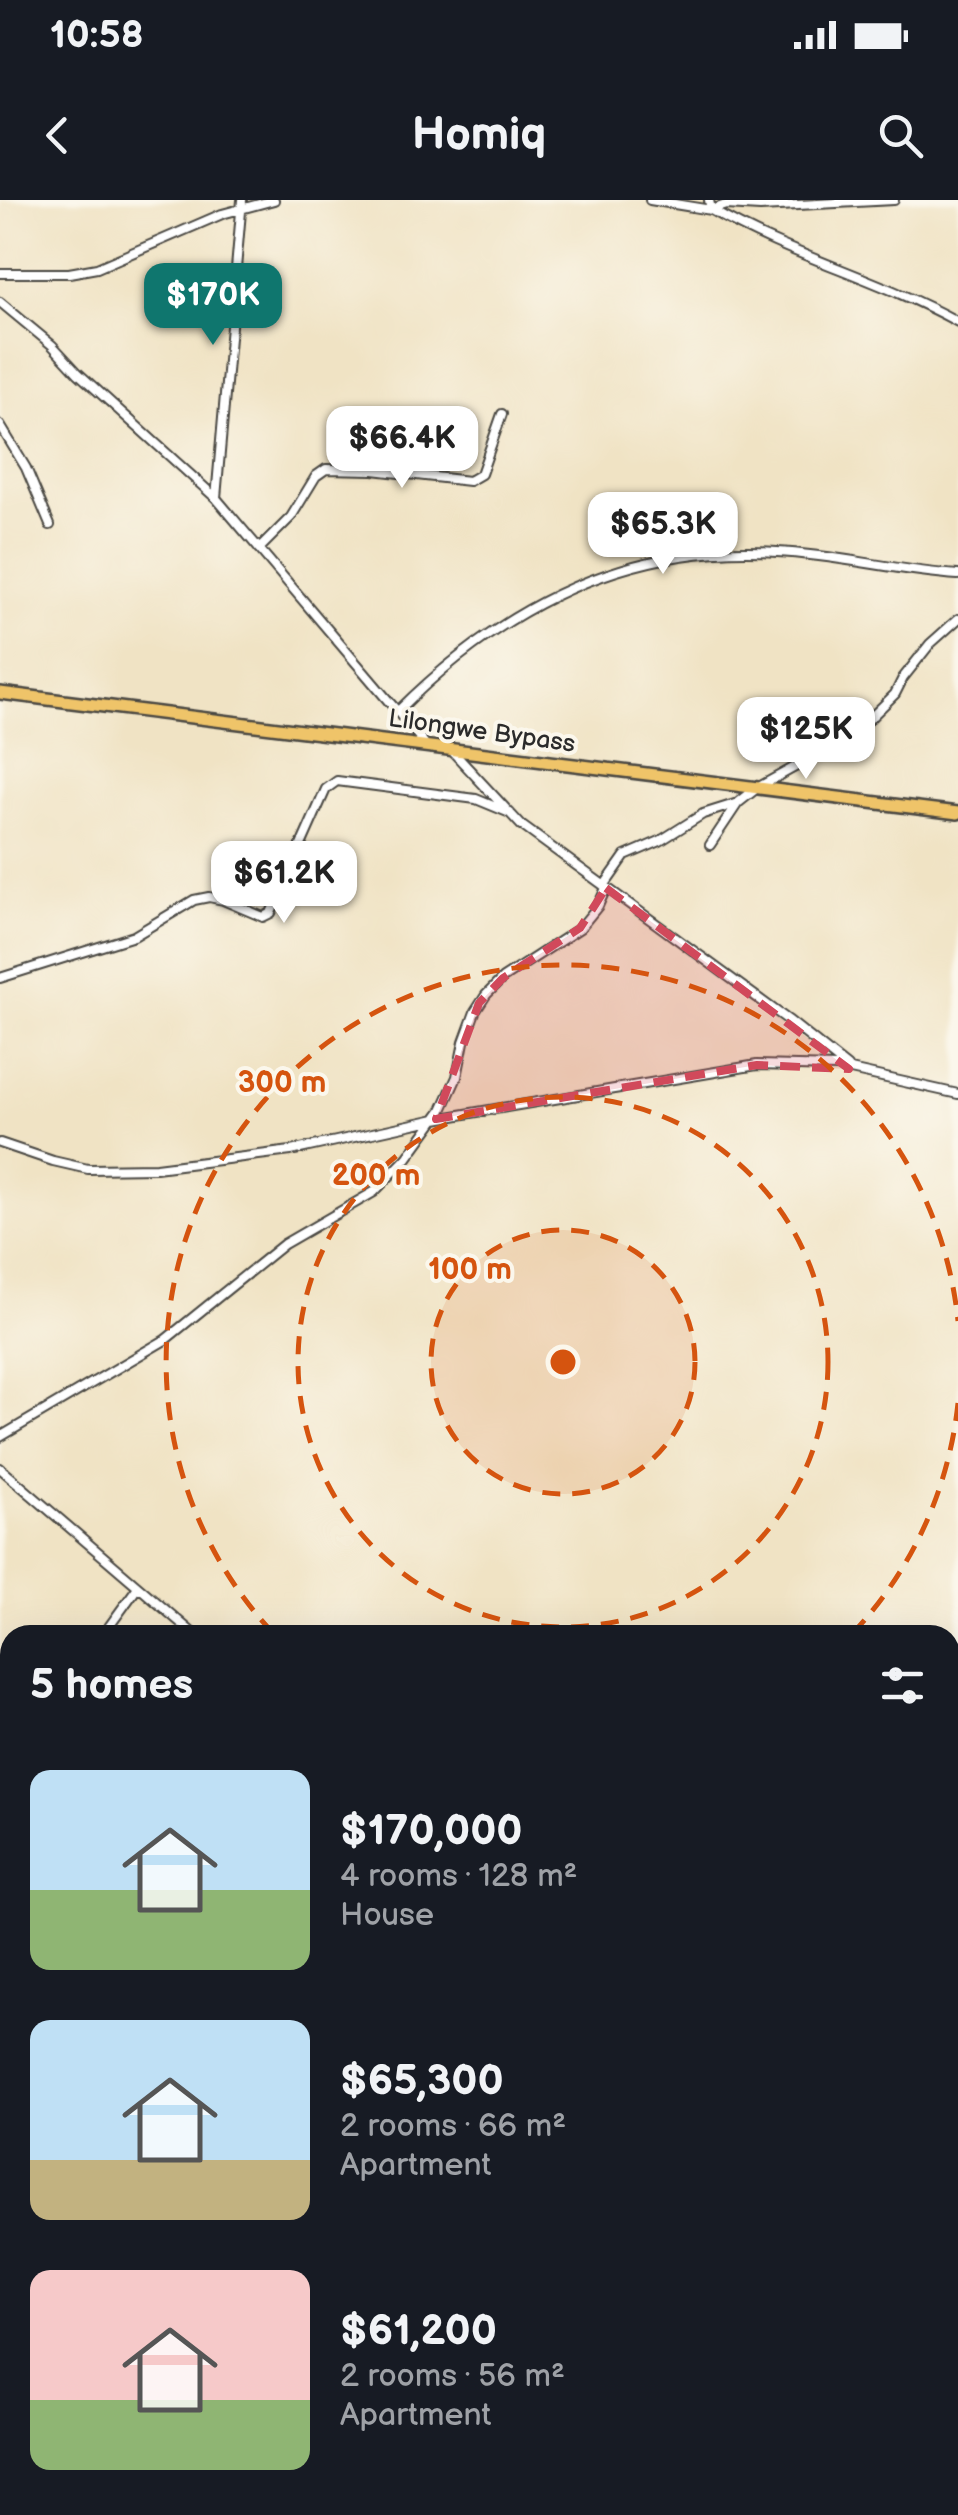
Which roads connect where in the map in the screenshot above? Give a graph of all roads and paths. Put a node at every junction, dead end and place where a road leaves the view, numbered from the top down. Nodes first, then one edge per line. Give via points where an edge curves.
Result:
1 (274, 200) edge
2 (650, 200) edge
3 (894, 200) edge
4 (242, 203) edge
5 (710, 205) edge
6 (0, 273) edge
7 (0, 302) edge
8 (958, 322) edge
9 (502, 414) dead end
10 (0, 425) edge
11 (216, 498) junction
12 (50, 525) dead end
13 (260, 548) junction
14 (958, 575) edge
15 (958, 618) edge
16 (0, 693) edge
17 (398, 711) junction
18 (425, 744) junction
19 (450, 748) junction
20 (757, 788) junction
21 (738, 802) junction
22 (958, 813) edge
23 (510, 814) junction
24 (710, 845) dead end
25 (605, 886) junction
26 (0, 978) edge
27 (849, 1069) junction
28 (958, 1094) edge
29 (436, 1120) junction
30 (0, 1143) edge
31 (0, 1436) edge
32 (0, 1468) edge
33 (137, 1588) junction
34 (110, 1625) edge
35 (184, 1625) edge

1 - 4 street
2 - 5 street
3 - 5 street
4 - 6 street via 98,268
4 - 11 street
5 - 8 street via 792,251 906,294
7 - 11 street
9 - 13 street via 481,474 469,481 326,469
10 - 12 street
11 - 13 street
13 - 17 street
14 - 17 street via 777,552 636,563 527,609 450,663
15 - 20 street via 853,736
16 - 18 main road, Lilongwe Bypass
17 - 18 street
18 - 19 main road, Lilongwe Bypass
19 - 20 main road, Lilongwe Bypass
19 - 23 street
20 - 21 street
20 - 22 main road, Lilongwe Bypass
21 - 24 street
21 - 25 street via 625,856
23 - 25 street
23 - 26 street via 476,799 337,780 326,789 271,913 263,917 223,900 194,900 134,936
25 - 27 street
25 - 29 street via 580,928 503,978 479,1004
27 - 28 street
27 - 29 street via 744,1067
29 - 30 street via 291,1151 156,1168 88,1169
29 - 31 street via 362,1202 284,1244 165,1340
32 - 33 street
33 - 34 street
33 - 35 street

